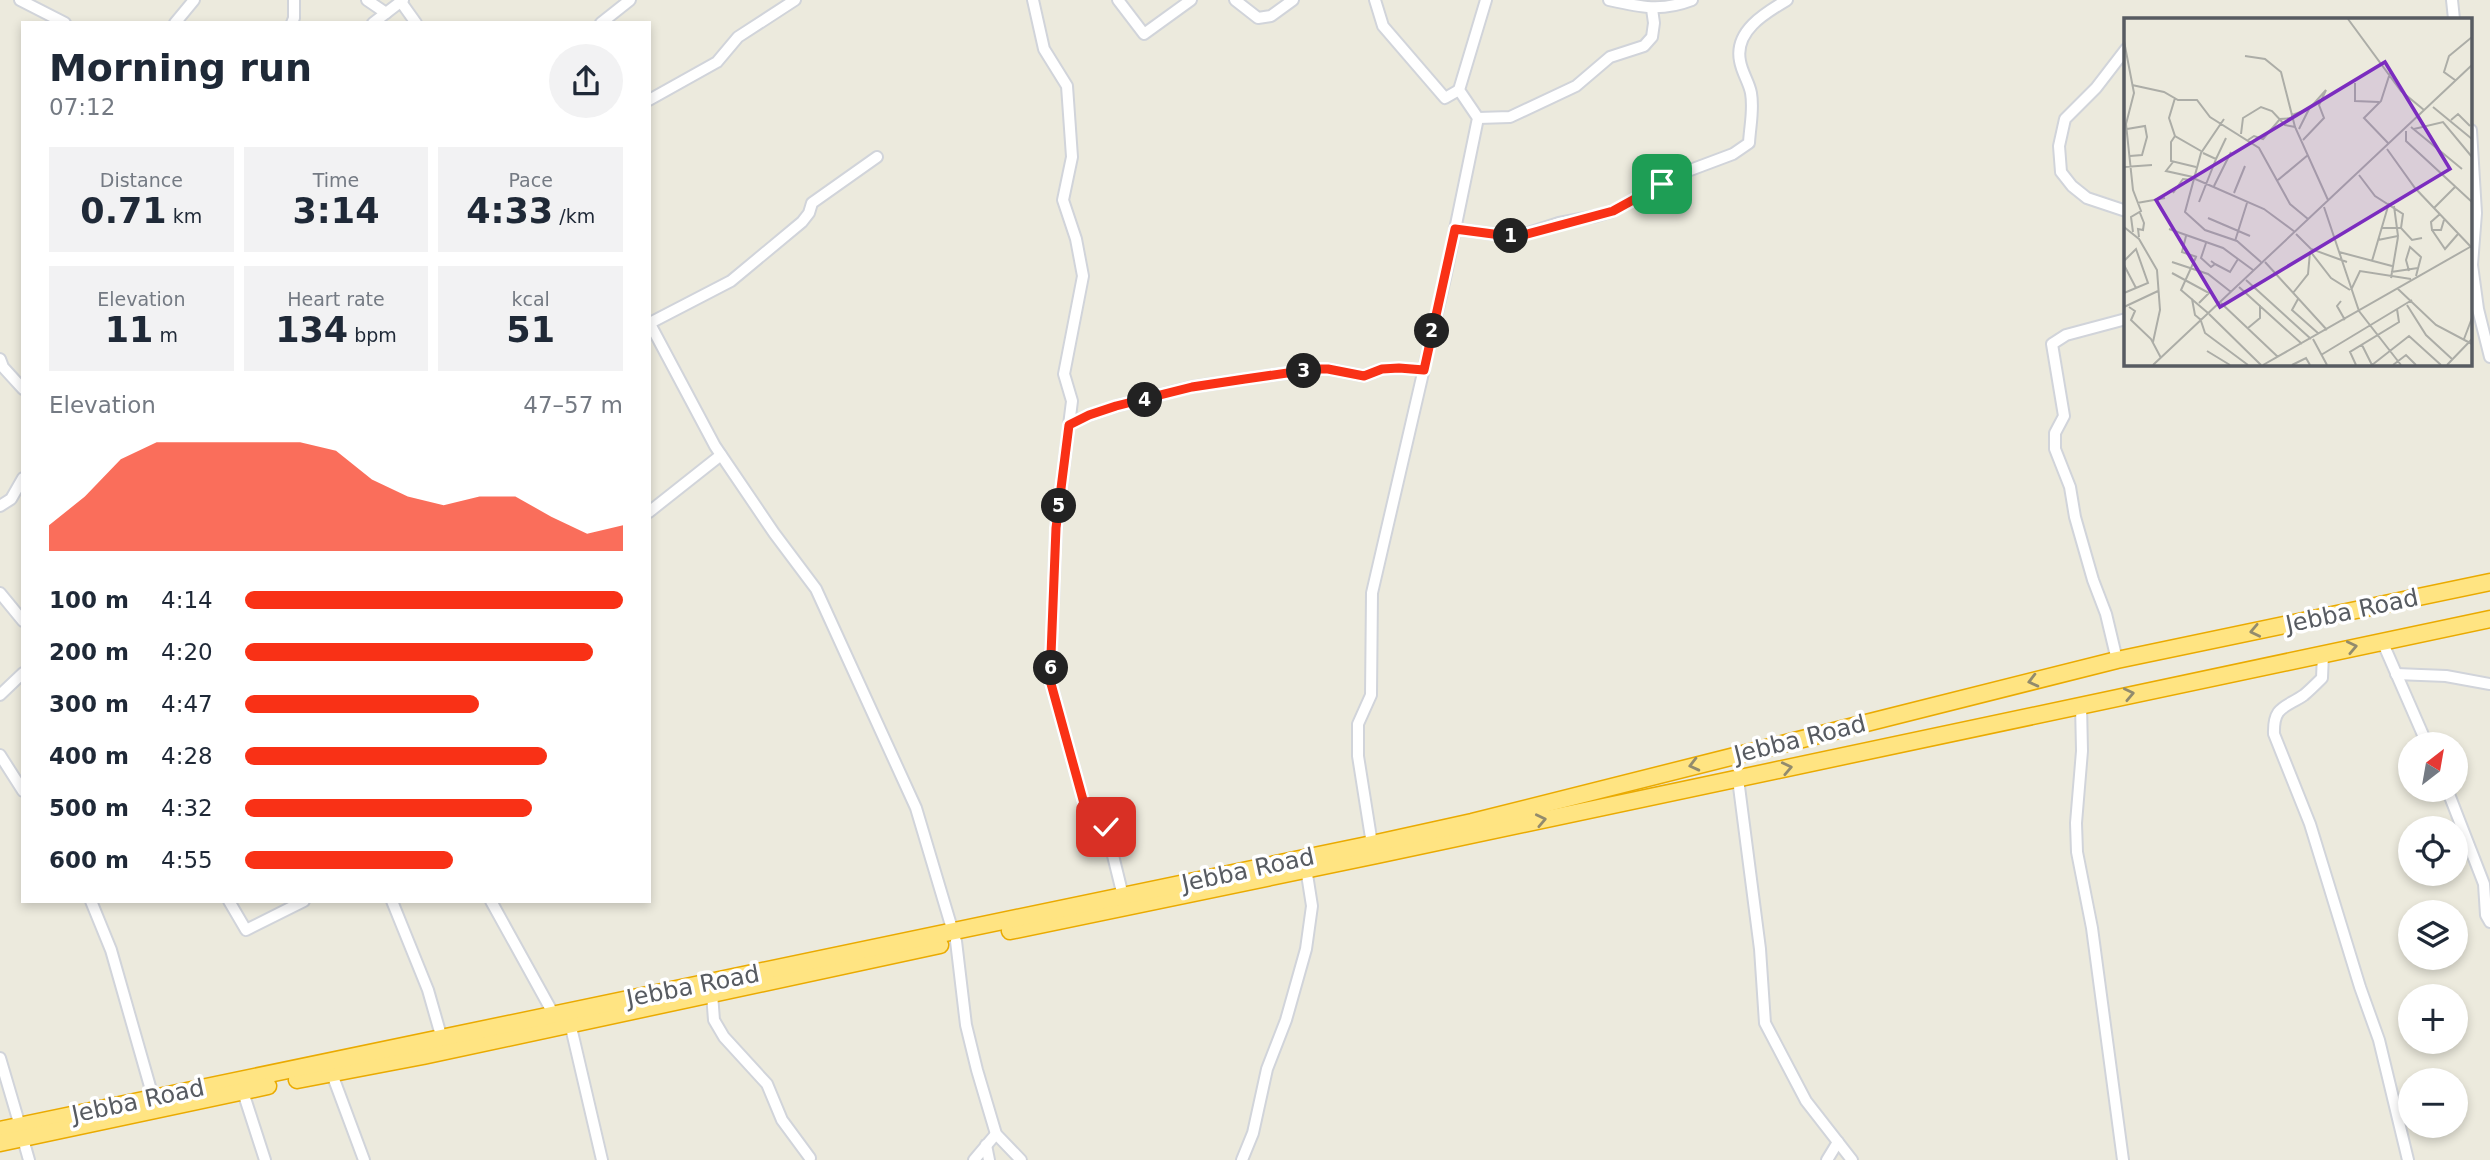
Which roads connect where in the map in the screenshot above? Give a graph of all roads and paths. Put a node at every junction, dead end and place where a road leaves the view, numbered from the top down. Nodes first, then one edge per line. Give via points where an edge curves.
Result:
1 (20, 0) edge
2 (194, 0) edge
3 (294, 0) edge
4 (367, 0) edge
5 (630, 0) edge
6 (795, 0) edge
7 (1033, 0) edge
8 (1118, 0) edge
9 (1191, 0) edge
10 (1235, 0) edge
11 (1293, 0) edge
12 (1375, 0) edge
13 (1609, 0) edge
14 (1692, 0) edge
15 (1787, 0) edge
16 (2452, 0) edge
17 (402, 1) edge
18 (1484, 1) edge
19 (1652, 9) junction
20 (386, 13) junction
21 (2454, 18) edge
22 (61, 21) edge
23 (177, 21) edge
24 (293, 21) edge
25 (376, 21) edge
26 (415, 21) edge
27 (604, 21) edge
28 (2124, 52) edge
29 (1459, 90) junction
30 (651, 99) edge
31 (1478, 118) junction
32 (2472, 147) edge
33 (877, 157) dead end
34 (2124, 211) edge
35 (1455, 229) junction
36 (2472, 265) edge
37 (2472, 265) edge
38 (2124, 320) edge
39 (651, 322) edge
40 (651, 325) edge
41 (2490, 357) edge
42 (0, 359) edge
43 (1424, 370) junction
44 (21, 386) edge
45 (1069, 425) junction
46 (721, 454) junction
47 (21, 482) edge
48 (0, 506) edge
49 (651, 510) edge
50 (2490, 582) edge
51 (0, 593) edge
52 (21, 619) edge
53 (2490, 619) edge
54 (2382, 641) junction
55 (2323, 653) junction
56 (2117, 660) junction
57 (2396, 674) junction
58 (21, 675) edge
59 (2490, 684) edge
60 (0, 695) edge
61 (2081, 704) junction
62 (2422, 732) edge
63 (0, 755) edge
64 (1738, 779) junction
65 (21, 788) edge
66 (2452, 802) edge
67 (1473, 828) junction
68 (1372, 844) junction
69 (1306, 868) junction
70 (1123, 896) junction
71 (92, 903) edge
72 (230, 903) edge
73 (300, 903) edge
74 (393, 903) edge
75 (492, 903) edge
76 (2490, 922) edge
77 (954, 937) junction
78 (712, 994) junction
79 (554, 1015) junction
80 (570, 1023) junction
81 (442, 1039) junction
82 (0, 1058) edge
83 (332, 1074) junction
84 (243, 1092) junction
85 (153, 1097) junction
86 (0, 1130) edge
87 (22, 1133) junction
88 (996, 1134) junction
89 (1838, 1142) junction
90 (0, 1143) edge
91 (986, 1145) junction
92 (810, 1158) dead end
93 (29, 1160) edge
94 (265, 1160) edge
95 (364, 1160) edge
96 (602, 1160) edge
97 (974, 1160) edge
98 (989, 1160) edge
99 (1021, 1160) edge
100 (1242, 1160) edge
101 (1827, 1160) edge
102 (1852, 1160) edge
103 (2123, 1160) edge
104 (2408, 1160) edge

1 - 22 street
2 - 23 street
3 - 24 street
4 - 20 street
5 - 27 street
6 - 30 street via 738,37 717,62
7 - 45 street via 1044,49 1067,86 1072,157 1063,200 1083,276 1065,374 1072,401
8 - 9 street via 1144,34
10 - 11 street via 1258,18 1271,16
12 - 29 street via 1383,26 1445,98
13 - 19 street
14 - 19 street
15 - 35 street via 1752,24 1741,40 1739,58 1751,89 1753,111 1749,143 1596,216 1516,237
16 - 21 street
17 - 20 street
17 - 26 street
18 - 29 street
19 - 31 street via 1652,37 1644,46 1610,57 1576,86 1510,117
20 - 25 street
28 - 34 street via 2066,119 2059,146 2061,172 2072,186 2087,198
29 - 31 street
31 - 35 street
32 - 37 street via 2476,213
33 - 39 street via 812,203 802,222 731,281
35 - 43 street
36 - 41 street
38 - 56 street via 2066,335 2052,344 2064,416 2055,433 2055,449 2070,487
40 - 46 street
42 - 44 street
43 - 45 street via 1382,369 1364,376 1315,369 1192,387 1116,406
43 - 68 street via 1372,593 1371,695 1358,724
45 - 70 street via 1056,528 1050,680 1085,807 1106,827
46 - 49 street
46 - 77 street via 816,589 916,808
47 - 48 street via 11,499
50 -> 56 highway, Jebba Road
51 - 52 street
53 - 54 highway, Jebba Road
55 -> 54 highway, Jebba Road
54 - 57 street
61 -> 55 highway, Jebba Road
55 - 104 street via 2322,678 2282,707 2274,719 2274,734 2310,824 2379,1040
56 -> 67 highway, Jebba Road
57 - 59 street
57 - 62 street
58 - 60 street
64 -> 61 highway, Jebba Road
61 - 103 street via 2077,852 2092,928
63 - 65 street
67 -> 64 highway, Jebba Road
64 - 89 street via 1765,1023 1806,1101
66 - 76 street via 2484,884
67 - 68 highway, Jebba Road
67 - 69 highway, Jebba Road
68 - 70 highway, Jebba Road
69 - 77 highway, Jebba Road via 1129,907
69 - 100 street via 1312,906 1306,949
70 - 77 highway, Jebba Road
71 - 85 street via 111,950
72 - 73 street via 246,930
74 - 81 street via 428,990
75 - 79 street
77 - 78 highway, Jebba Road
77 - 79 highway, Jebba Road
77 - 88 street via 966,1025
78 - 80 highway, Jebba Road
78 - 92 street via 714,1020 724,1037 767,1084 782,1120
79 - 81 highway, Jebba Road
80 - 83 highway, Jebba Road
80 - 96 street
81 - 85 highway, Jebba Road
82 - 87 street
83 - 84 highway, Jebba Road
83 - 95 street
84 - 87 highway, Jebba Road
84 - 94 street
85 - 87 highway, Jebba Road
86 - 87 highway, Jebba Road
87 - 90 highway, Jebba Road
87 - 93 street
88 - 91 street
88 - 99 street
89 - 101 street
89 - 102 street
91 - 97 street
91 - 98 street

